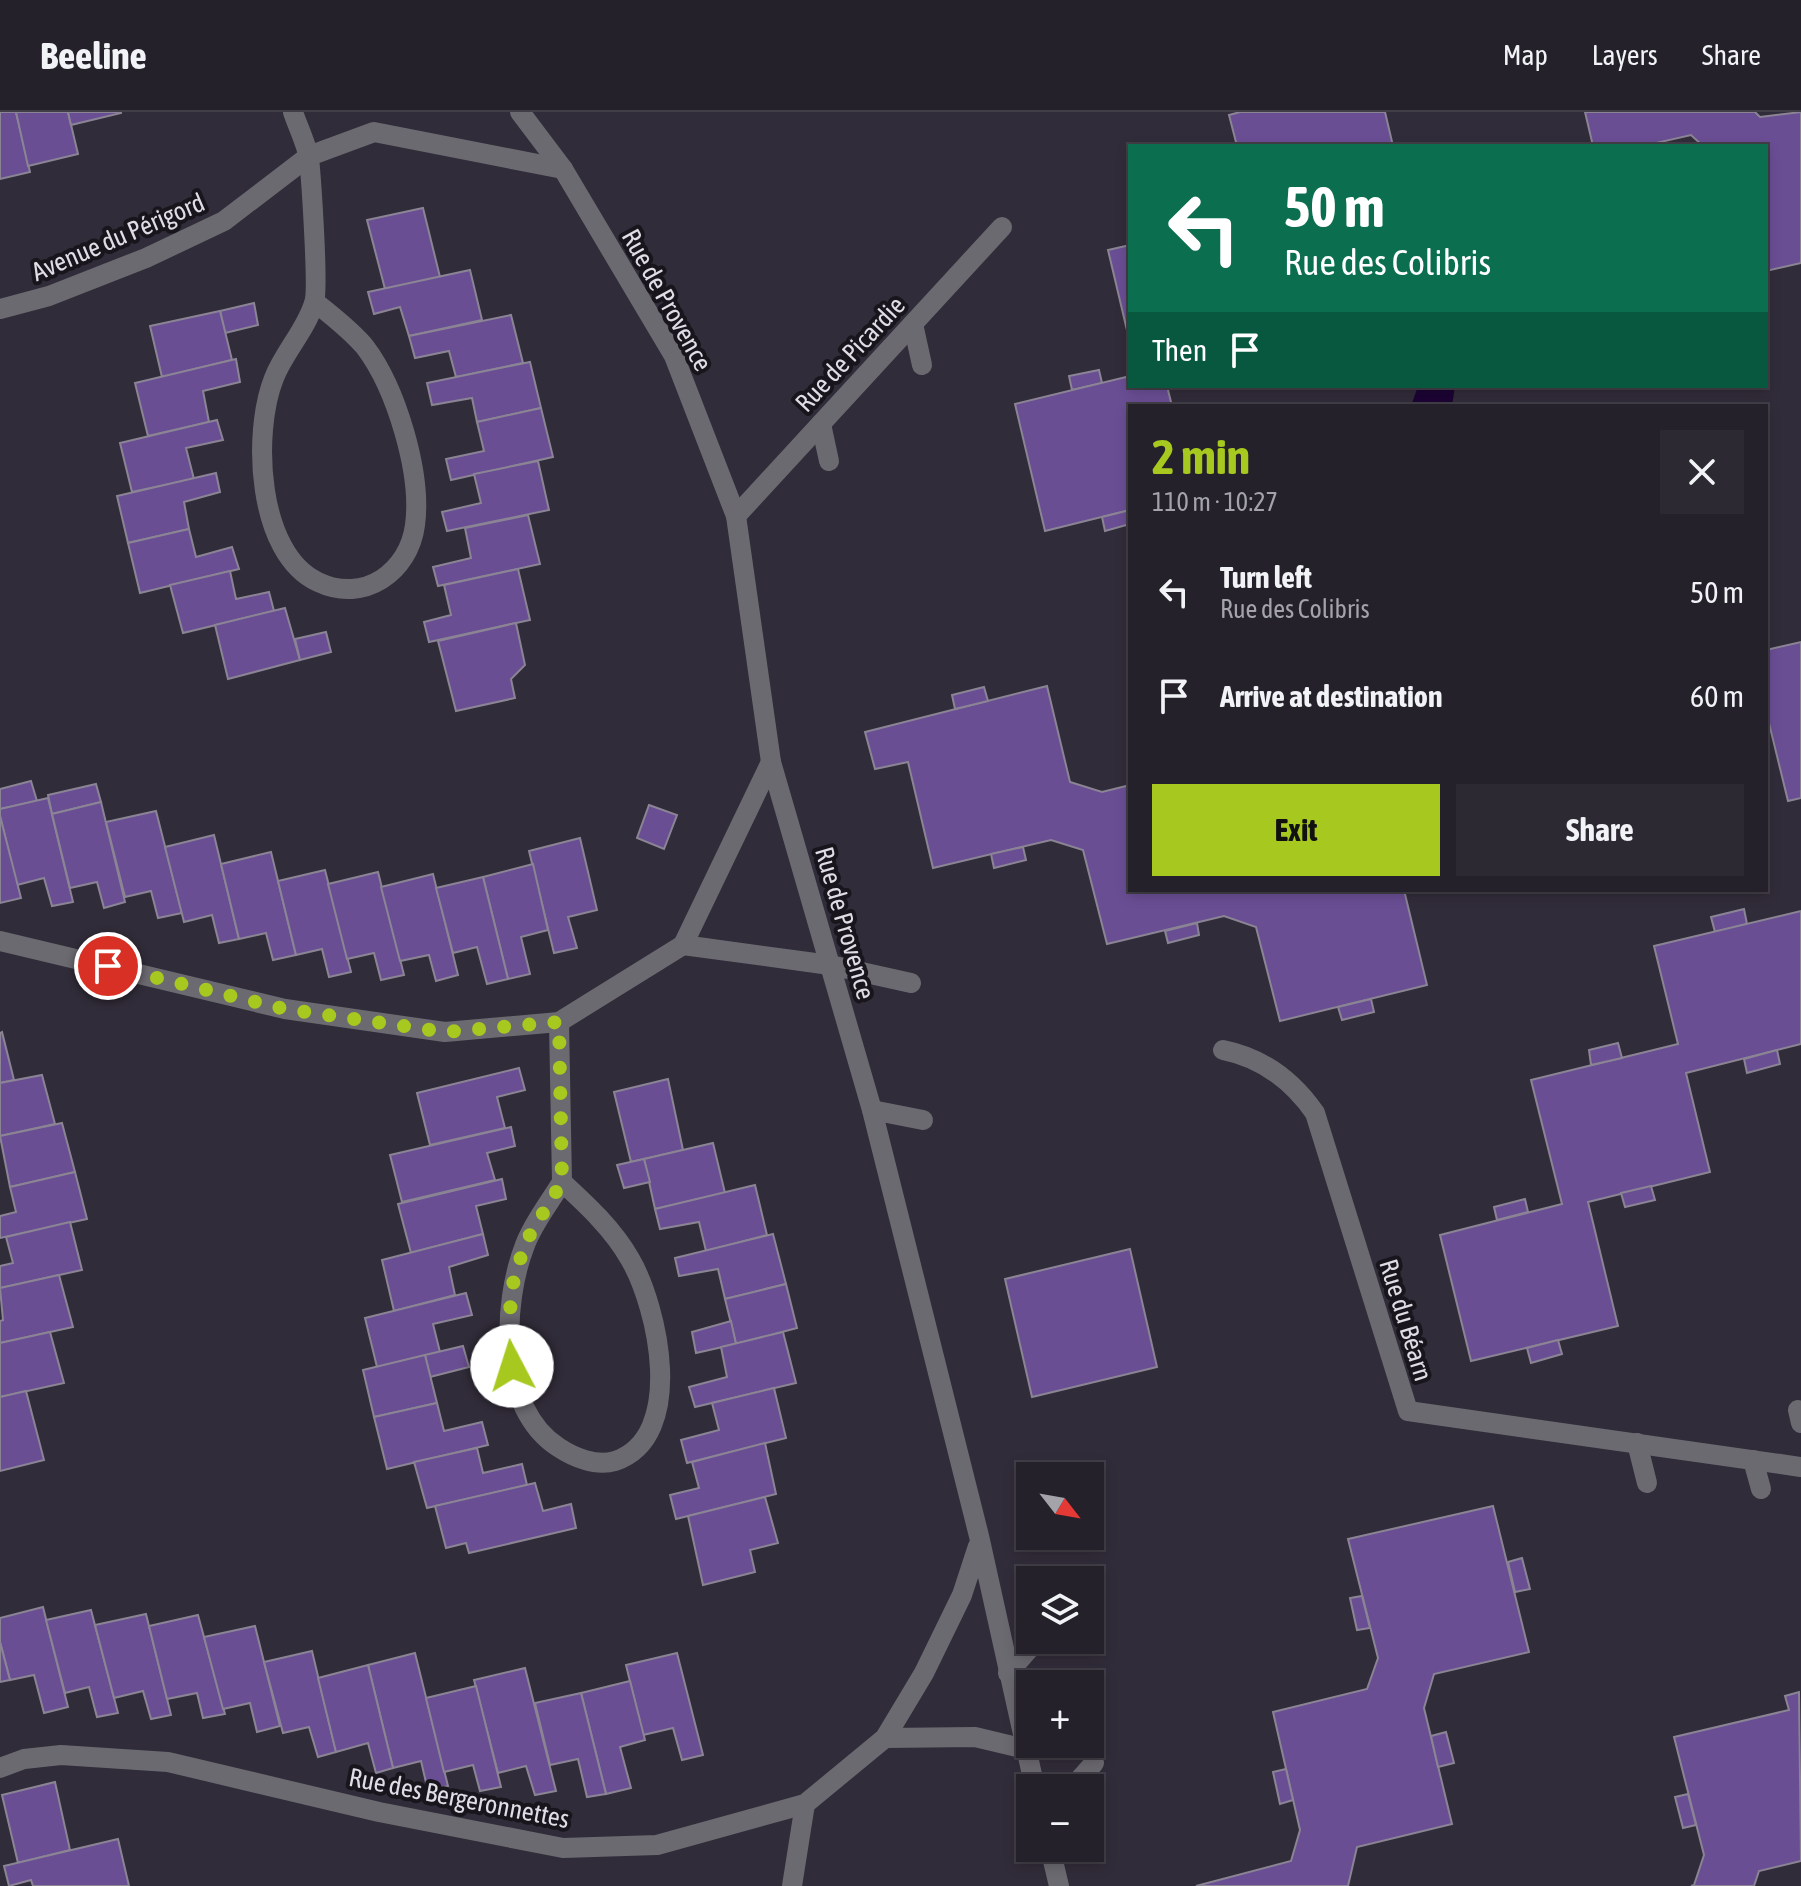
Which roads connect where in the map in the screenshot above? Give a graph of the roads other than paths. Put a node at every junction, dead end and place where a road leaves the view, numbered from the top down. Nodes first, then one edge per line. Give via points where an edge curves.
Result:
1 (293, 112) edge
2 (520, 112) edge
3 (309, 156) junction
4 (563, 169) junction
5 (1002, 227) dead end
6 (315, 302) junction
7 (0, 309) edge
8 (913, 324) junction
9 (922, 365) dead end
10 (821, 424) junction
11 (829, 461) dead end
12 (736, 516) junction
13 (771, 762) junction
14 (0, 941) edge
15 (683, 945) junction
16 (830, 965) junction
17 (911, 983) dead end
18 (559, 1022) junction
19 (1223, 1050) dead end
20 (872, 1110) junction
21 (923, 1120) dead end
22 (562, 1182) junction
23 (1637, 1443) junction
24 (1753, 1460) junction
25 (1801, 1467) edge
26 (1647, 1483) dead end
27 (1761, 1489) dead end
28 (979, 1536) junction
29 (1025, 1654) edge
30 (1008, 1673) junction
31 (1016, 1709) edge
32 (885, 1738) junction
33 (1016, 1747) edge
34 (1094, 1763) dead end
35 (0, 1768) edge
36 (1084, 1774) edge
37 (805, 1804) junction
38 (1053, 1862) edge
39 (792, 1886) edge
40 (1059, 1886) edge

1 - 3 street
2 - 4 street, Rue de Provence
3 - 4 street, Avenue du Périgord via 374,132
3 - 6 street
3 - 7 street, Avenue du Périgord via 224,221 146,258
4 - 12 street, Rue de Provence via 674,356
5 - 8 street, Rue de Picardie
6 - 6 street via 281,362 269,396 262,452 265,488 270,514 292,562 322,584 357,588 386,580 410,545 415,524 411,468 400,419 365,347
8 - 9 street
8 - 10 street, Rue de Picardie
10 - 11 street
10 - 12 street, Rue de Picardie
12 - 13 street, Rue de Provence
13 - 15 street
13 - 16 street, Rue de Provence
14 - 18 street via 285,1009 445,1032
15 - 16 street
15 - 18 street
16 - 17 street
16 - 20 street, Rue de Provence
18 - 22 street
19 - 23 street, Rue du Béarn via 1268,1066 1315,1113 1402,1417
20 - 21 street
20 - 28 street, Rue de Provence
22 - 22 street via 525,1243 510,1294 512,1366 525,1411 547,1440 574,1457 613,1462 644,1440 656,1417 660,1369 654,1323 630,1258 599,1216
23 - 24 street, Rue du Béarn via 1699,1444
23 - 26 street
24 - 25 street, Rue du Béarn
24 - 27 street
28 - 30 street, Rue de Provence
28 - 32 street, Rue des Bergeronnettes via 962,1595
29 - 30 street
30 - 31 street, Rue de Provence
32 - 33 street via 975,1737
32 - 37 street, Rue des Bergeronnettes
34 - 36 street
35 - 37 street, Rue des Bergeronnettes via 61,1755 168,1762 563,1848 657,1845
37 - 39 street
38 - 40 street

